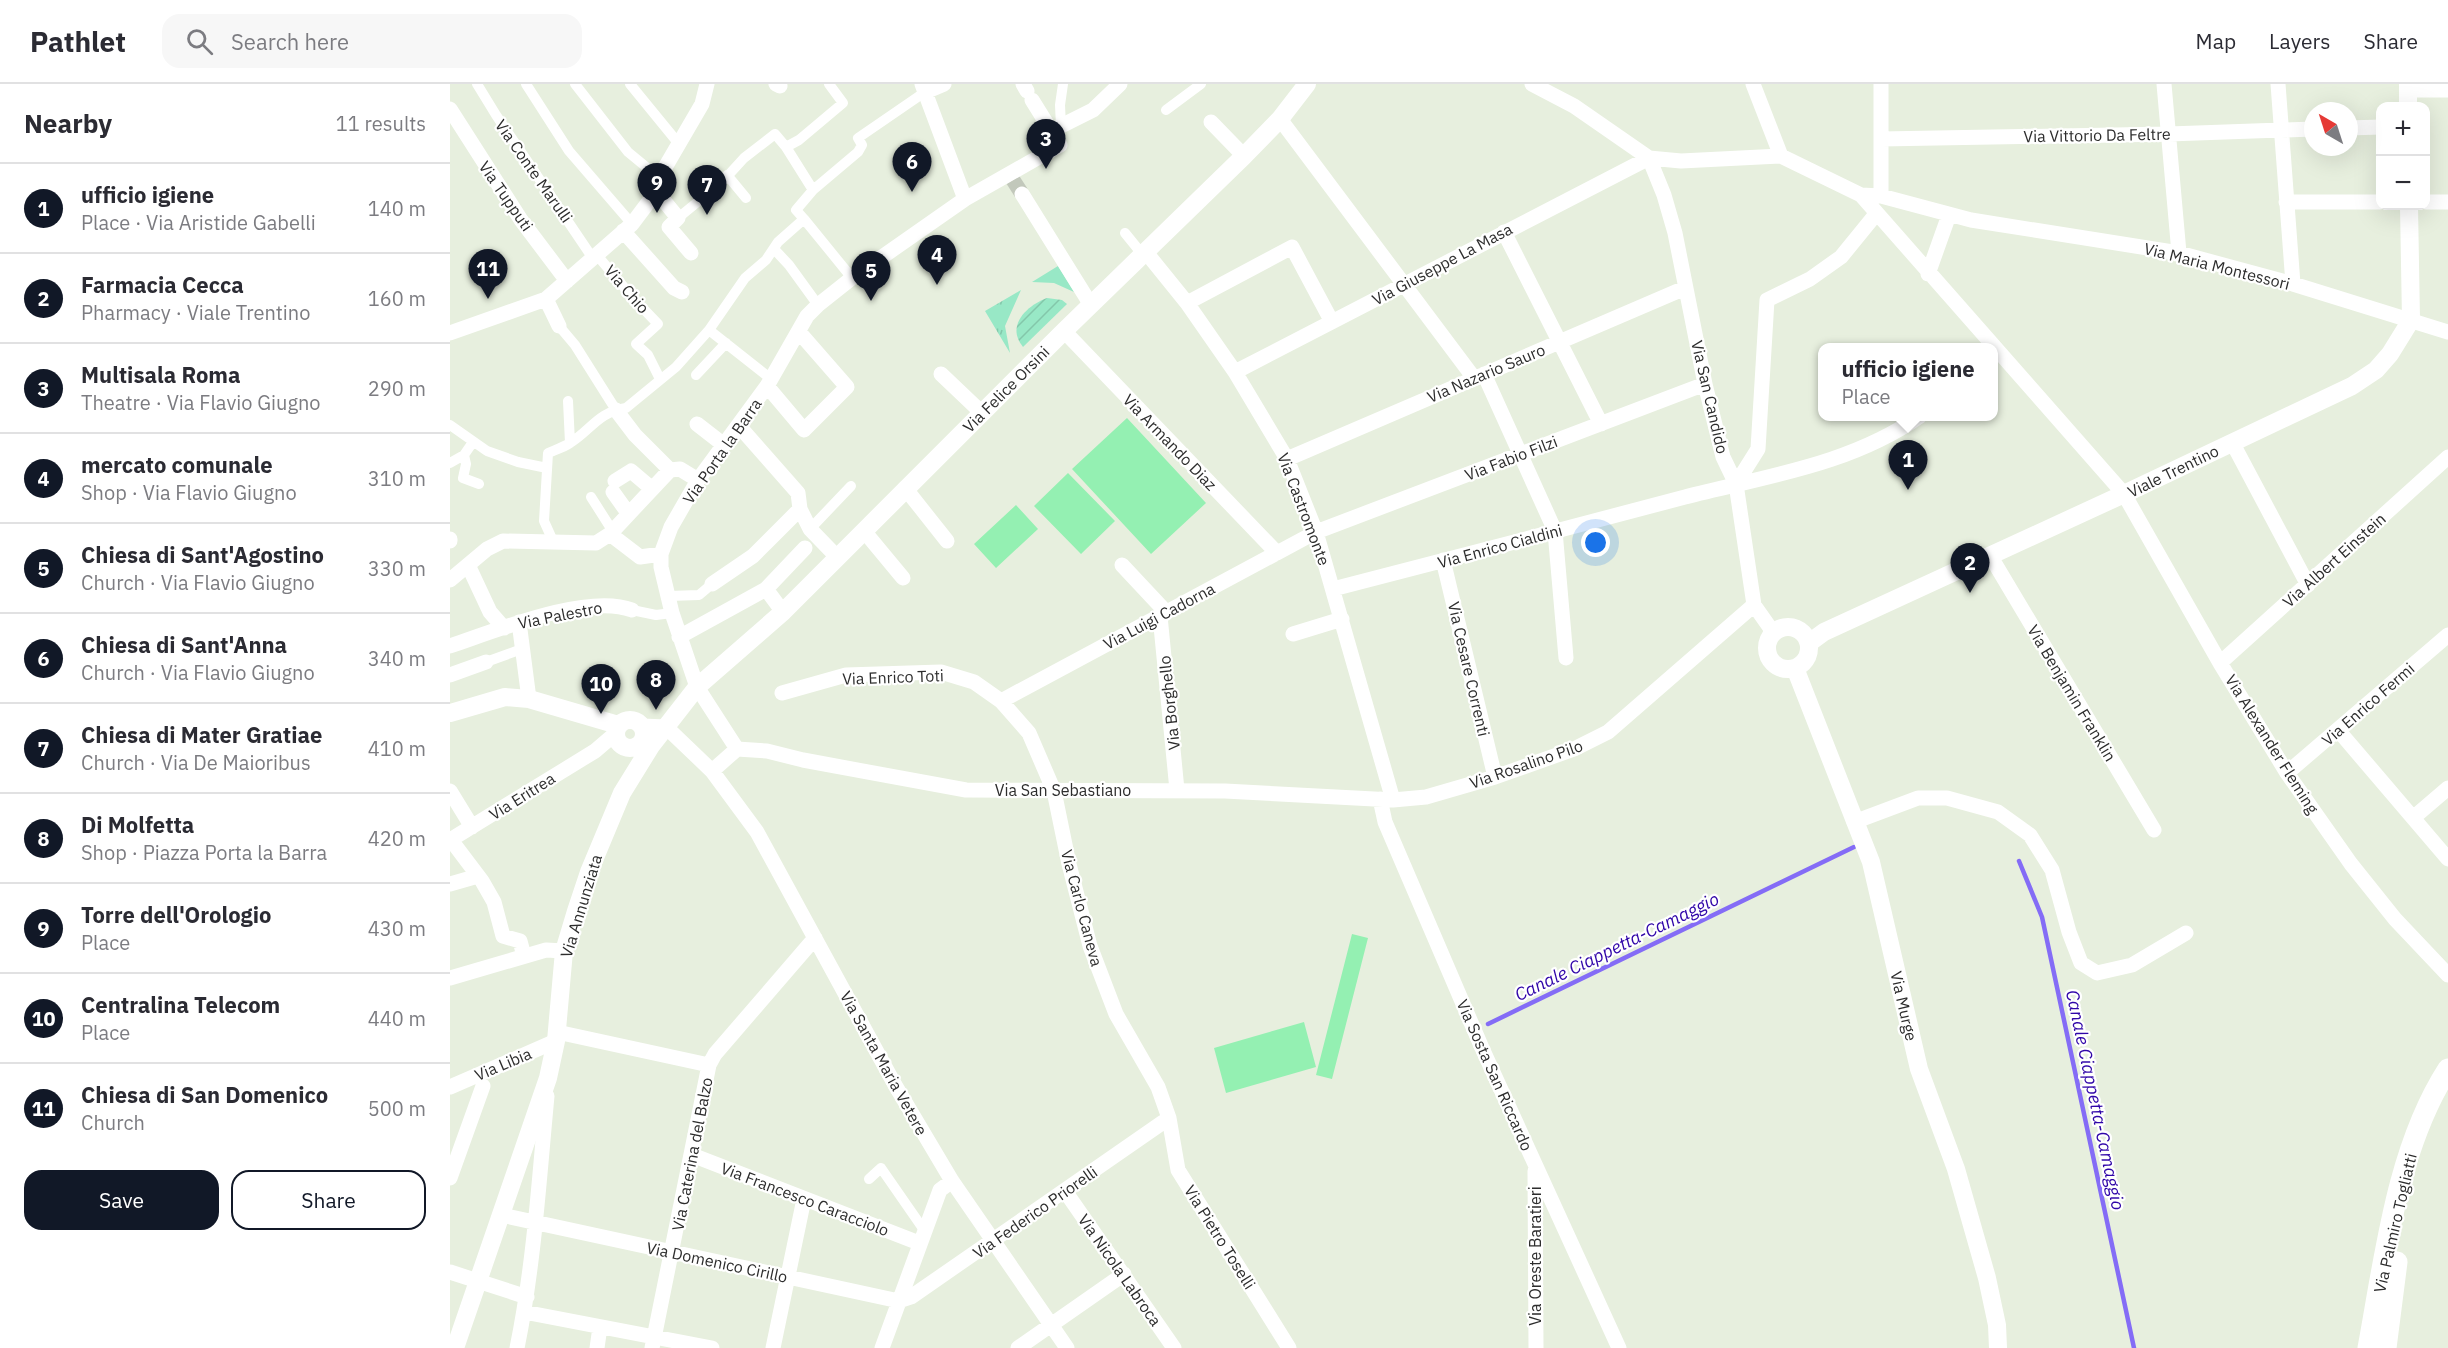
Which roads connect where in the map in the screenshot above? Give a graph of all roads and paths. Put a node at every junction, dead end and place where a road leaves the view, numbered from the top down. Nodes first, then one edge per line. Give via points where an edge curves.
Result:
1 (477, 84) edge
2 (526, 84) edge
3 (575, 84) edge
4 (630, 84) edge
5 (707, 84) edge
6 (829, 84) edge
7 (944, 84) edge
8 (1064, 84) edge
9 (1120, 84) edge
10 (1202, 84) edge
11 (1307, 84) edge
12 (1532, 84) edge
13 (1753, 84) edge
14 (1881, 84) edge
15 (2164, 84) edge
16 (2278, 84) edge
17 (923, 88) edge
18 (1026, 89) edge
19 (2448, 90) edge
20 (2408, 93) edge
21 (450, 109) edge
22 (1166, 110) dead end
23 (1280, 119) junction
24 (1211, 122) dead end
25 (2376, 127) edge
26 (1056, 128) junction
27 (2358, 128) edge
28 (2304, 129) edge
29 (2280, 130) junction
30 (2169, 134) junction
31 (1881, 139) junction
32 (679, 144) junction
33 (786, 147) junction
34 (1244, 156) junction
35 (1781, 156) junction
36 (1649, 158) junction
37 (727, 175) junction
38 (1015, 183) junction
39 (659, 185) junction
40 (813, 190) junction
41 (1861, 195) junction
42 (1881, 196) junction
43 (746, 198) dead end
44 (965, 199) junction
45 (2286, 202) junction
46 (2376, 202) edge
47 (2430, 202) edge
48 (2448, 202) edge
49 (2409, 210) edge
50 (1876, 214) junction
51 (1949, 215) junction
52 (678, 218) junction
53 (804, 219) junction
54 (628, 228) junction
55 (1504, 232) junction
56 (1125, 233) dead end
57 (774, 249) junction
58 (691, 253) dead end
59 (1144, 253) junction
60 (2179, 253) junction
61 (594, 255) junction
62 (1928, 274) junction
63 (852, 278) junction
64 (567, 281) junction
65 (2293, 284) junction
66 (1403, 285) junction
67 (1685, 288) junction
68 (682, 292) dead end
69 (546, 298) junction
70 (1187, 303) junction
71 (1091, 305) junction
72 (813, 310) junction
73 (2411, 320) junction
74 (1332, 322) junction
75 (559, 326) joint
76 (709, 330) junction
77 (1064, 331) junction
78 (799, 332) junction
79 (2448, 332) edge
80 (450, 333) edge
81 (1560, 342) junction
82 (726, 343) junction
83 (1990, 343) edge
84 (1998, 352) edge
85 (1235, 372) junction
86 (941, 374) dead end
87 (696, 375) dead end
88 (1479, 376) junction
89 (660, 379) junction
90 (769, 383) junction
91 (1705, 384) junction
92 (568, 401) dead end
93 (616, 410) junction
94 (982, 413) junction
95 (1914, 421) edge
96 (697, 424) dead end
97 (1601, 424) junction
98 (450, 425) edge
99 (739, 426) junction
100 (474, 442) junction
101 (2232, 442) junction
102 (570, 443) junction
103 (724, 445) junction
104 (1520, 454) junction
105 (464, 455) junction
106 (2448, 457) edge
107 (1287, 459) junction
108 (450, 463) edge
109 (547, 468) junction
110 (661, 479) junction
111 (698, 480) junction
112 (479, 484) dead end
113 (1736, 484) junction
114 (851, 486) dead end
115 (905, 489) junction
116 (2124, 494) junction
117 (591, 497) dead end
118 (800, 509) junction
119 (628, 513) junction
120 (864, 531) junction
121 (1555, 531) junction
122 (611, 532) junction
123 (814, 532) junction
124 (1316, 532) junction
125 (553, 541) junction
126 (947, 541) dead end
127 (805, 548) joint
128 (1277, 553) junction
129 (661, 554) junction
130 (1990, 556) junction
131 (838, 558) junction
132 (1443, 560) junction
133 (468, 565) junction
134 (1122, 565) dead end
135 (903, 578) dead end
136 (450, 580) edge
137 (712, 584) joint
138 (2308, 585) junction
139 (766, 589) junction
140 (1333, 589) junction
141 (669, 596) junction
142 (1754, 605) junction
143 (632, 610) joint
144 (783, 612) junction
145 (672, 613) junction
146 (1163, 614) junction
147 (1342, 619) junction
148 (519, 622) junction
149 (504, 628) junction
150 (1773, 632) junction
151 (1293, 634) dead end
152 (2448, 635) edge
153 (679, 637) junction
154 (1809, 643) junction
155 (450, 646) edge
156 (522, 649) junction
157 (1566, 658) dead end
158 (486, 662) joint
159 (2220, 663) junction
160 (1795, 668) junction
161 (450, 675) edge
162 (697, 687) junction
163 (782, 693) dead end
164 (529, 699) junction
165 (1001, 701) junction
166 (450, 713) edge
167 (666, 727) junction
168 (2338, 730) junction
169 (618, 734) junction
170 (645, 738) junction
171 (737, 749) junction
172 (712, 771) junction
173 (2287, 773) junction
174 (1495, 777) junction
175 (2448, 788) edge
176 (1054, 790) junction
177 (1178, 790) junction
178 (450, 791) edge
179 (1387, 799) junction
180 (2413, 818) junction
181 (1855, 825) junction
182 (472, 827) junction
183 (2154, 830) dead end
184 (450, 840) edge
185 (2448, 859) edge
186 (478, 876) junction
187 (450, 884) edge
188 (2186, 933) dead end
189 (815, 938) junction
190 (564, 951) junction
191 (524, 956) junction
192 (2446, 970) edge
193 (450, 978) edge
194 (556, 1037) junction
195 (710, 1065) junction
196 (2448, 1069) edge
197 (548, 1078) junction
198 (483, 1086) dead end
199 (450, 1087) edge
200 (2448, 1092) edge
201 (1169, 1118) junction
202 (692, 1155) junction
203 (1535, 1164) junction
204 (450, 1178) edge
205 (869, 1179) dead end
206 (952, 1181) junction
207 (1065, 1191) junction
208 (804, 1199) junction
209 (501, 1215) junction
210 (536, 1223) junction
211 (921, 1237) junction
212 (994, 1241) junction
213 (672, 1252) junction
214 (450, 1272) edge
215 (1124, 1274) junction
216 (788, 1277) junction
217 (478, 1282) junction
218 (527, 1297) junction
219 (899, 1301) junction
220 (524, 1312) junction
221 (1052, 1326) junction
222 (600, 1327) junction
223 (653, 1342) edge
224 (455, 1348) edge
225 (517, 1348) edge
226 (597, 1348) edge
227 (712, 1348) edge
228 (773, 1348) edge
229 (882, 1348) edge
230 (1018, 1348) edge
231 (1067, 1348) edge
232 (1174, 1348) edge
233 (1290, 1348) edge
234 (1536, 1348) edge
235 (1619, 1348) edge
236 (1998, 1348) edge
237 (2367, 1348) edge
238 (2386, 1348) edge

1 - 61 street, Via Conte Marulli
2 - 54 street
3 - 39 street
4 - 32 street
5 - 32 street via 702,104
6 - 33 street via 843,103
7 - 17 street
8 - 26 street
9 - 26 street via 1093,110
10 - 22 street
11 - 23 street, Via Felice Orsini
12 - 36 street via 1574,106
13 - 35 street
14 - 31 street
15 - 30 street
16 - 29 street
17 - 40 street via 858,138 862,145 853,158
17 - 44 street
18 - 26 street
19 - 20 street
21 - 64 street, Via Tupputi via 521,220
23 - 34 street, Via Felice Orsini
23 - 66 street
24 - 34 street
25 - 27 street
26 - 38 street via 1060,145
28 - 29 street, Via Vittorio Da Feltre
29 - 30 street, Via Vittorio Da Feltre
29 - 45 street
30 - 31 street, Via Vittorio Da Feltre
30 - 60 street
31 - 42 street
32 - 39 street
33 - 37 street via 775,135 771,136
33 - 40 street
34 - 59 street, Via Felice Orsini
35 - 36 street via 1681,161
35 - 41 street
36 - 55 street, Via Giuseppe La Masa
36 - 67 street, Via San Candido via 1675,233
37 - 43 street
37 - 52 street
38 - 44 street
38 - 71 street
39 - 52 street
39 - 54 street
40 - 53 street via 796,210
41 - 42 street, Via Maria Montessori
41 - 50 street, Via Alexander Fleming
42 - 51 street, Via Maria Montessori
44 - 63 street
45 - 46 street
45 - 65 street
47 - 48 street
49 - 73 street
50 - 62 street, Via Alexander Fleming
50 - 113 street via 1841,257 1810,279 1767,300 1758,449
51 - 60 street, Via Maria Montessori
51 - 62 street
52 - 58 street via 669,227
53 - 57 street
53 - 63 street
54 - 61 street
54 - 68 street via 674,288
55 - 66 street, Via Giuseppe La Masa
55 - 81 street
56 - 59 street
57 - 72 street via 789,265
57 - 76 street via 745,278
59 - 70 street, Via Castromonte
59 - 71 street, Via Felice Orsini
60 - 65 street, Via Maria Montessori
61 - 64 street
61 - 89 street, Via Chio via 658,324 636,344 648,355
62 - 83 street, Via Alexander Fleming
63 - 72 street
64 - 69 street
65 - 73 street, Via Maria Montessori
66 - 74 street, Via Giuseppe La Masa
66 - 88 street
67 - 81 street, Via Nazario Sauro
67 - 91 street, Via San Candido
69 - 75 street
69 - 80 street
70 - 74 street via 1292,247
70 - 85 street, Via Castromonte
71 - 77 street, Via Felice Orsini
72 - 78 street
73 - 79 street, Via Maria Montessori
73 - 101 street, Viale Trentino via 2376,370 2352,386
74 - 85 street, Via Giuseppe La Masa
75 - 93 street via 581,353
76 - 82 street
76 - 89 street
77 - 94 street, Via Felice Orsini
77 - 128 street, Via Armando Diaz
78 - 90 street, Via Porta la Barra
78 - 90 street via 847,387 804,430
81 - 88 street, Via Nazario Sauro
81 - 97 street
82 - 87 street
82 - 90 street
84 - 116 street, Via Alexander Fleming
85 - 107 street, Via Castromonte
86 - 94 street
88 - 104 street
88 - 107 street, Via Nazario Sauro
89 - 93 street via 626,408
90 - 99 street, Via Porta la Barra
91 - 97 street, Via Fabio Filzi
91 - 113 street, Via San Candido via 1723,457
92 - 102 street
93 - 102 street via 600,417
93 - 110 street
94 - 115 street, Via Felice Orsini
95 - 113 street, Via Enrico Cialdini via 1857,451 1805,469
96 - 103 street
97 - 104 street, Via Fabio Filzi
98 - 100 street
99 - 103 street, Via Porta la Barra
99 - 118 street via 798,493
100 - 105 street
100 - 109 street via 487,451
101 - 116 street, Viale Trentino
101 - 138 street
102 - 109 street via 548,453
103 - 111 street, Via Porta la Barra
104 - 121 street
104 - 124 street, Via Fabio Filzi
105 - 108 street
105 - 112 street via 463,478
106 - 138 street, Via Albert Einstein
107 - 124 street, Via Castromonte
109 - 125 street via 544,520
110 - 111 street via 680,469
110 - 119 street
110 - 119 street via 631,471 614,487
111 - 129 street, Via Porta la Barra via 671,527
113 - 121 street, Via Enrico Cialdini
113 - 142 street, Via San Candido
114 - 123 street
115 - 120 street, Via Felice Orsini
115 - 126 street
116 - 130 street, Viale Trentino
116 - 159 street, Via Alexander Fleming
117 - 122 street
118 - 123 street
118 - 137 street via 753,556
119 - 122 street
120 - 131 street, Via Felice Orsini
120 - 135 street
121 - 132 street, Via Enrico Cialdini
121 - 157 street
122 - 125 street via 596,543
122 - 129 street via 640,556
123 - 127 street
123 - 131 street
124 - 128 street, Via Luigi Cadorna
124 - 140 street, Via Castromonte
125 - 133 street via 503,542
127 - 139 street
128 - 146 street, Via Luigi Cadorna
129 - 141 street, Via Porta la Barra
130 - 154 street, Viale Trentino via 1824,632
130 - 183 street, Via Benjamin Franklin
131 - 144 street, Via Felice Orsini
132 - 140 street, Via Enrico Cialdini
132 - 174 street, Via Cesare Correnti
133 - 136 street
133 - 149 street via 490,612
134 - 146 street
137 - 141 street via 699,595
138 - 159 street, Via Albert Einstein
139 - 144 street
139 - 153 street
140 - 147 street, Via Castromonte
141 - 145 street, Via Porta la Barra
142 - 150 street, Via San Candido
142 - 174 street, Via Rosalino Pilo via 1608,732 1574,749
143 - 145 street, Via Palestro via 656,615
143 - 148 street, Via Palestro via 619,605 597,605
144 - 162 street, Via Felice Orsini
145 - 153 street, Via Porta la Barra
146 - 165 street, Via Luigi Cadorna
146 - 177 street, Via Borghello
147 - 151 street
147 - 179 street, Via Castromonte
148 - 149 street, Via Palestro
148 - 156 street
149 - 155 street, Via Palestro
150 - 154 street via 1794,627
150 - 160 street via 1767,645 1770,659 1781,668
152 - 168 street, Via Enrico Fermi
153 - 162 street, Via Porta la Barra
154 - 160 street via 1808,655
156 - 158 street
156 - 164 street
158 - 161 street
159 - 173 street, Via Alexander Fleming
160 - 181 street, Via Murge
162 - 167 street, Via Felice Orsini
162 - 171 street, Via Porta la Barra
163 - 165 street, Via Enrico Toti via 846,675 942,672 974,682
164 - 166 street via 506,697
164 - 169 street
165 - 176 street, Via Enrico Toti via 1029,734
167 - 170 street, Via Annunziata
167 - 172 street, Via Santa Maria Vetere
168 - 173 street, Via Enrico Fermi
168 - 180 street
169 - 170 street via 631,748
169 - 170 street via 622,722 633,720
169 - 182 street, Via Eritrea
170 - 190 street, Via Annunziata via 589,872
171 - 172 street
171 - 176 street, Via San Sebastiano via 966,790
172 - 189 street, Via Santa Maria Vetere via 758,832
173 - 192 street, Via Alexander Fleming via 2395,919
174 - 179 street, Via Rosalino Pilo via 1426,797
175 - 180 street
176 - 177 street, Via San Sebastiano
176 - 201 street, Via Carlo Caneva via 1090,946 1116,1014 1158,1087
177 - 179 street, Via San Sebastiano
178 - 182 street
179 - 203 street, Via Sosta San Riccardo via 1385,822
180 - 185 street
181 - 188 street via 1918,798 1947,798 1998,812 2030,835 2052,870 2081,963 2097,973 2132,965
181 - 236 street, Via Murge via 1871,862 1919,1069 1956,1169 1987,1278
182 - 184 street, Via Eritrea
184 - 186 street
186 - 187 street
186 - 191 street via 494,902 502,936 520,941
189 - 195 street via 715,1054
189 - 206 street, Via Santa Maria Vetere
190 - 191 street via 546,950
190 - 194 street, Via Annunziata
191 - 193 street
194 - 195 street
194 - 197 street, Via Annunziata
194 - 199 street, Via Libia
195 - 202 street, Via Caterina del Balzo
196 - 237 main road, Via Palmiro Togliatti via 2435,1089 2406,1162
197 - 209 street, Via Annunziata
197 - 210 street, Via Annunziata
198 - 204 street
200 - 238 main road, Via Palmiro Togliatti via 2418,1168 2399,1248
201 - 207 street, Via Federico Priorelli
201 - 233 street, Via Pietro Toselli via 1178,1170
202 - 208 street, Via Francesco Caracciolo
202 - 213 street, Via Caterina del Balzo
203 - 234 street, Via Oreste Baratieri
203 - 235 street, Via Sosta San Riccardo
205 - 211 street via 881,1168
206 - 211 street via 940,1190
206 - 212 street, Via Santa Maria Vetere
207 - 212 street, Via Federico Priorelli
207 - 215 street, Via Nicola Labroca
208 - 211 street, Via Francesco Caracciolo
208 - 216 street
209 - 210 street, Via Domenico Cirillo
209 - 217 street, Via Annunziata
210 - 213 street, Via Domenico Cirillo
210 - 218 street, Via Annunziata
211 - 219 street
212 - 219 street, Via Federico Priorelli via 911,1297
212 - 221 street, Via Santa Maria Vetere
213 - 216 street, Via Domenico Cirillo
213 - 223 street, Via Caterina del Balzo
214 - 217 street
215 - 221 street
215 - 232 street, Via Nicola Labroca
216 - 219 street, Via Domenico Cirillo
216 - 228 street
217 - 218 street
217 - 224 street, Via Annunziata
218 - 220 street, Via Annunziata
219 - 229 street
220 - 222 street
220 - 225 street, Via Annunziata
221 - 230 street
221 - 231 street, Via Santa Maria Vetere
222 - 223 street
222 - 226 street
223 - 227 street

